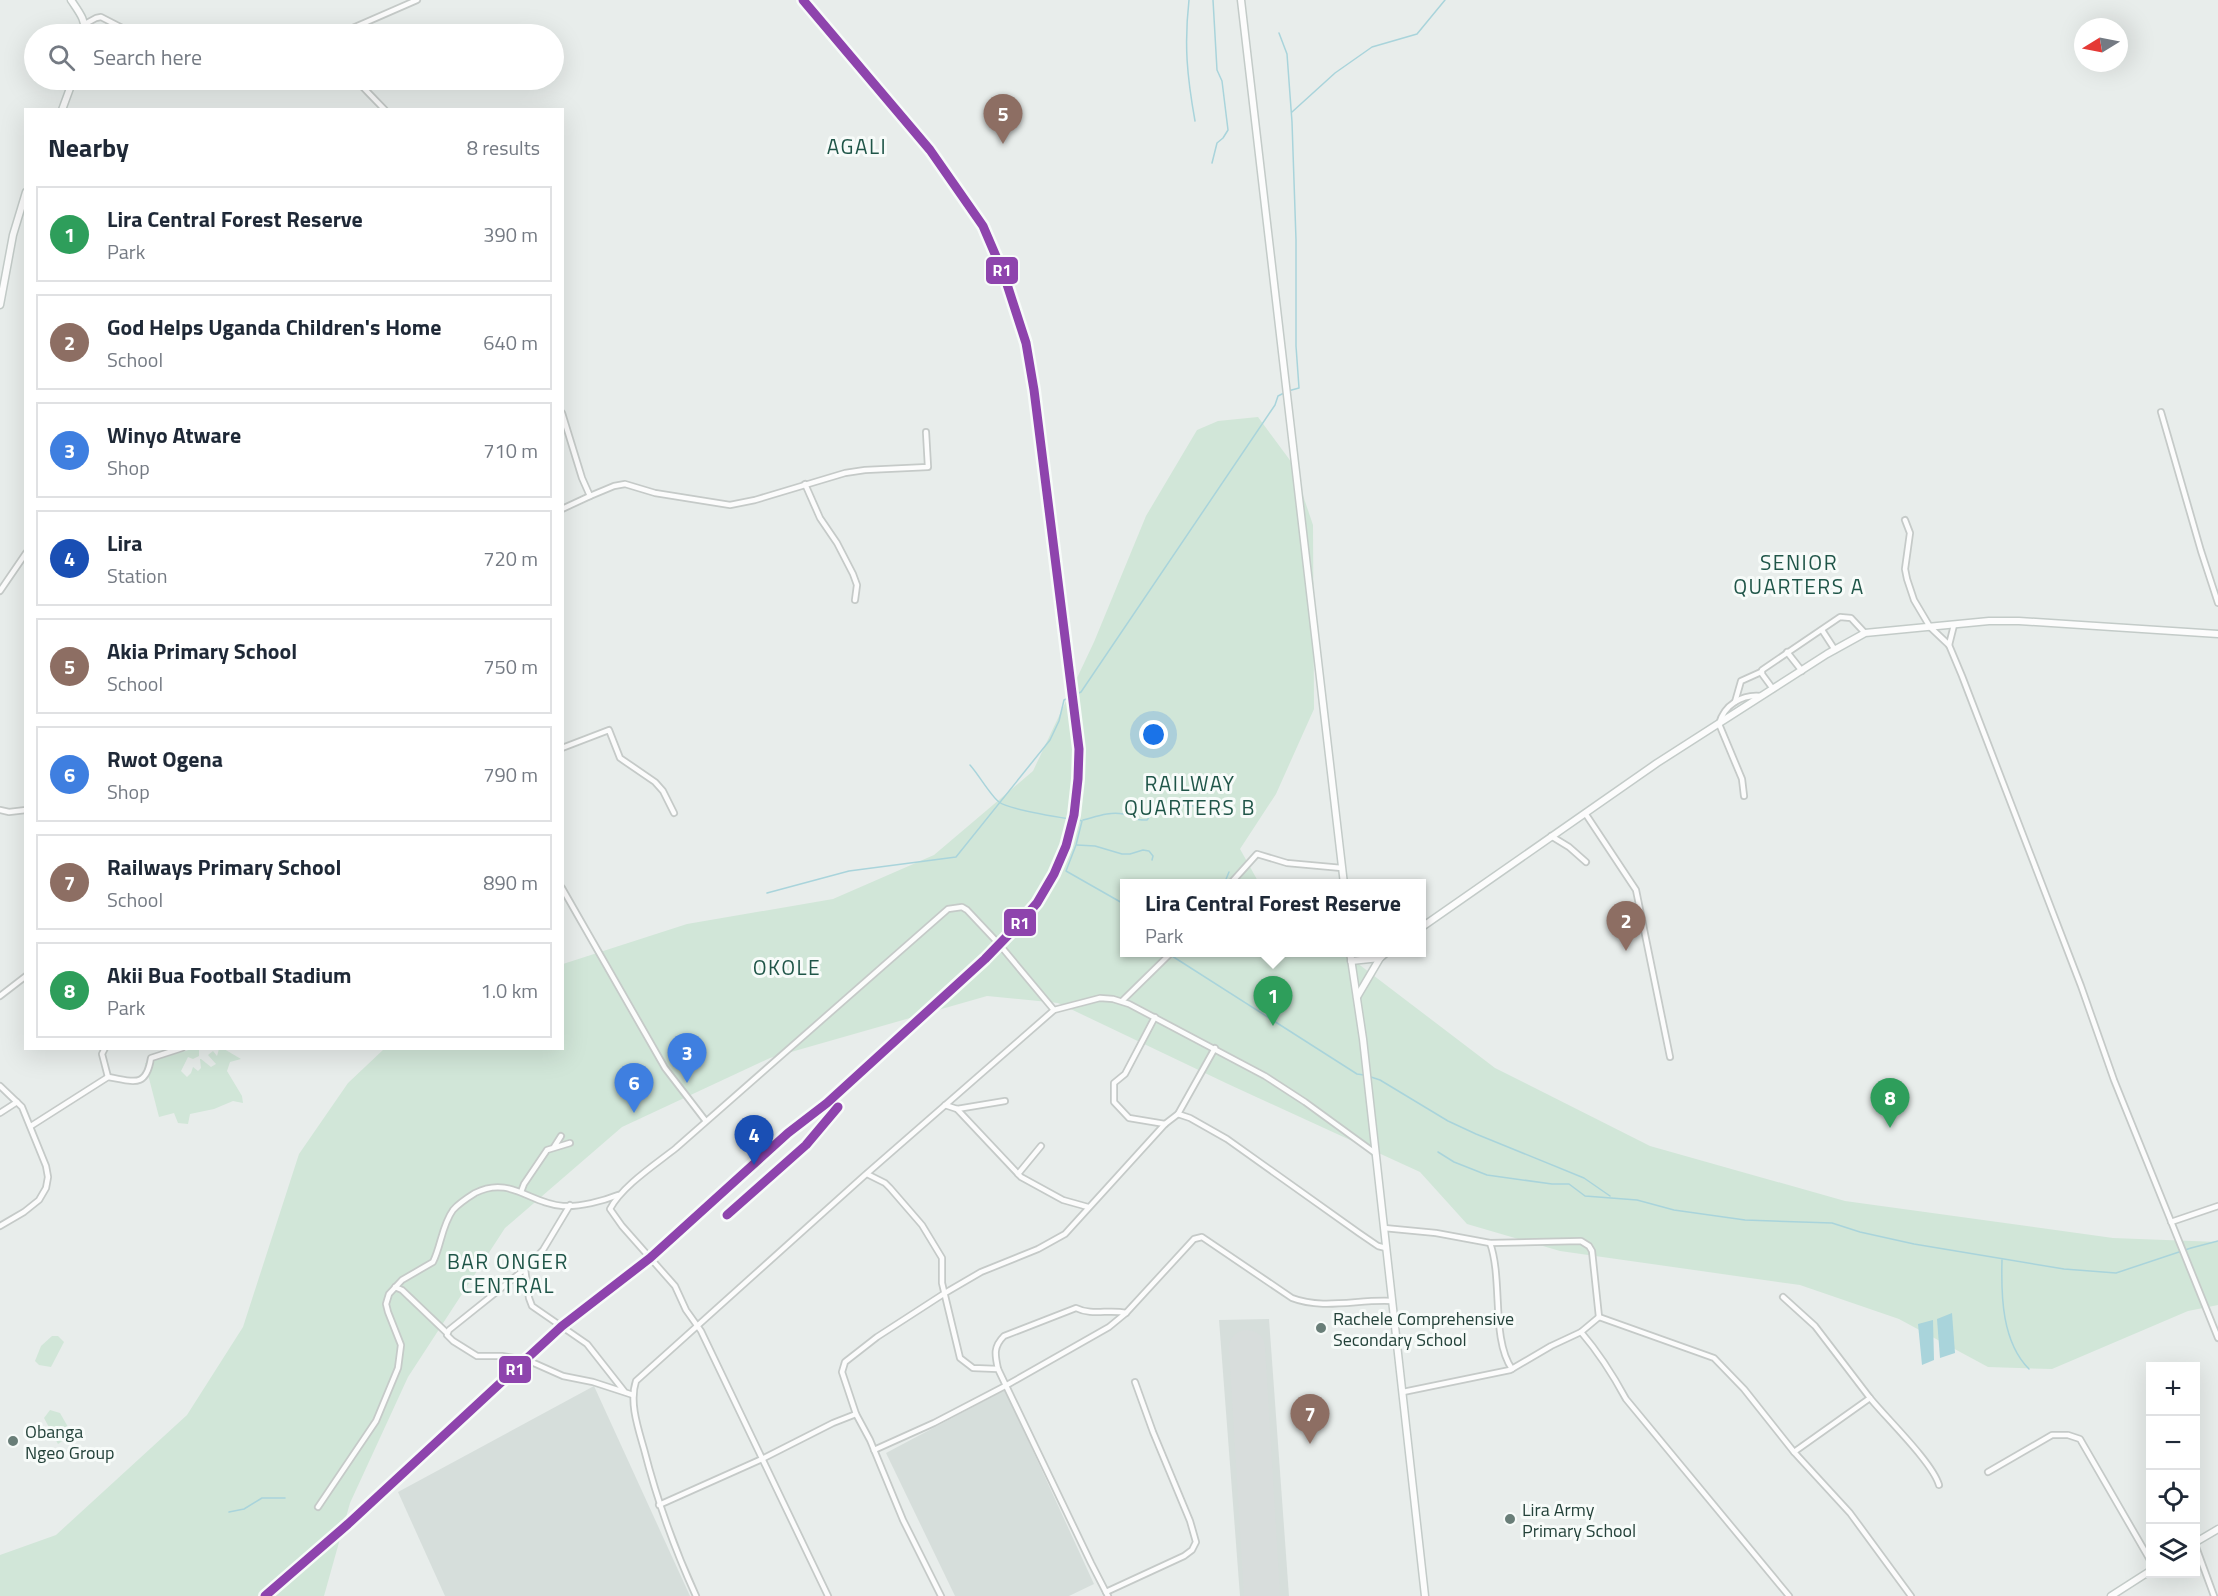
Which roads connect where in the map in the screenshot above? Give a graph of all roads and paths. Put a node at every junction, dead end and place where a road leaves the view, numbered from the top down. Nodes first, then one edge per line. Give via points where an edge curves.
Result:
1 (71, 0) edge
2 (417, 0) edge
3 (1241, 0) edge
4 (85, 24) joint
5 (115, 24) edge
6 (362, 24) edge
7 (69, 90) edge
8 (366, 90) edge
9 (63, 108) edge
10 (383, 108) edge
11 (24, 199) edge
12 (3, 274) edge
13 (0, 305) edge
14 (2161, 411) dead end
15 (564, 420) edge
16 (926, 432) dead end
17 (805, 484) junction
18 (590, 495) junction
19 (564, 508) edge
20 (1905, 520) dead end
21 (24, 556) edge
22 (0, 591) edge
23 (855, 600) dead end
24 (2218, 603) edge
25 (1954, 625) junction
26 (1930, 627) junction
27 (1822, 630) junction
28 (1865, 633) junction
29 (2218, 634) edge
30 (1949, 645) junction
31 (1835, 650) junction
32 (1787, 652) junction
33 (1802, 671) junction
34 (1761, 672) junction
35 (1773, 689) junction
36 (1762, 696) junction
37 (1735, 702) junction
38 (1719, 724) junction
39 (564, 747) edge
40 (1744, 796) dead end
41 (0, 810) edge
42 (24, 810) edge
43 (674, 813) dead end
44 (1585, 813) junction
45 (1551, 836) junction
46 (1586, 862) dead end
47 (1342, 868) junction
48 (1234, 879) edge
49 (1343, 879) edge
50 (564, 891) edge
51 (1426, 924) edge
52 (1167, 957) edge
53 (1351, 957) edge
54 (1380, 958) joint
55 (1351, 961) junction
56 (24, 978) edge
57 (0, 996) edge
58 (1357, 998) junction
59 (1122, 1001) junction
60 (1054, 1010) junction
61 (1155, 1017) junction
62 (1215, 1048) junction
63 (104, 1050) edge
64 (176, 1050) edge
65 (1670, 1057) dead end
66 (108, 1077) junction
67 (0, 1086) edge
68 (1005, 1101) dead end
69 (17, 1102) junction
70 (945, 1105) junction
71 (957, 1109) junction
72 (0, 1113) edge
73 (1178, 1114) junction
74 (705, 1120) junction
75 (1165, 1124) junction
76 (31, 1126) junction
77 (561, 1136) dead end
78 (570, 1143) dead end
79 (1041, 1146) dead end
80 (554, 1147) junction
81 (1375, 1153) junction
82 (867, 1174) junction
83 (1018, 1174) junction
84 (521, 1192) junction
85 (623, 1192) junction
86 (570, 1205) junction
87 (2218, 1206) edge
88 (1088, 1207) junction
89 (2171, 1222) junction
90 (0, 1226) edge
91 (1384, 1228) junction
92 (1490, 1243) junction
93 (1386, 1248) junction
94 (525, 1269) junction
95 (402, 1280) junction
96 (395, 1287) junction
97 (402, 1290) junction
98 (945, 1293) junction
99 (1783, 1297) dead end
100 (1392, 1300) junction
101 (1126, 1313) junction
102 (1599, 1317) junction
103 (2211, 1317) junction
104 (2218, 1318) edge
105 (697, 1325) junction
106 (446, 1332) junction
107 (1581, 1332) junction
108 (2218, 1338) edge
109 (1512, 1368) junction
110 (998, 1369) junction
111 (1136, 1383) dead end
112 (1007, 1385) junction
113 (624, 1391) junction
114 (1403, 1392) junction
115 (633, 1395) junction
116 (1870, 1398) junction
117 (856, 1414) junction
118 (874, 1450) junction
119 (1794, 1452) junction
120 (762, 1459) junction
121 (1988, 1472) dead end
122 (1939, 1485) dead end
123 (659, 1505) junction
124 (318, 1507) dead end
125 (2218, 1529) edge
126 (2200, 1540) edge
127 (2146, 1551) edge
128 (2200, 1557) edge
129 (2146, 1574) edge
130 (1107, 1594) edge
131 (696, 1596) edge
132 (828, 1596) edge
133 (941, 1596) edge
134 (1425, 1596) edge
135 (1789, 1596) edge
136 (1911, 1596) edge
137 (2111, 1596) edge
138 (2214, 1596) edge

1 - 4 main road
2 - 6 street
3 - 47 main road
4 - 5 street via 101,17
7 - 9 main road
8 - 10 street
11 - 12 main road
12 - 13 main road
14 - 24 street
15 - 18 street
16 - 17 street via 928,467 865,470
17 - 18 street via 730,505 655,494 625,484
17 - 23 street via 853,574 857,585
18 - 19 street
20 - 26 street via 1910,533 1907,579
21 - 22 street
25 - 26 main road
25 - 29 main road via 2027,621
25 - 30 street
26 - 28 main road
26 - 30 street
27 - 28 street via 1848,616
27 - 31 street
27 - 32 street
28 - 31 main road
30 - 89 street
31 - 33 main road
32 - 33 street
32 - 34 street
33 - 35 main road
34 - 35 street
34 - 37 street via 1740,681
35 - 36 main road
36 - 37 street
36 - 38 main road
37 - 38 street via 1722,713
38 - 40 street via 1742,779
38 - 44 main road
39 - 43 street via 609,730 620,758 663,790
41 - 42 street
44 - 45 main road
44 - 65 street via 1636,890
45 - 46 street
45 - 51 main road
47 - 48 street via 1287,863 1257,854
47 - 49 main road
50 - 74 street via 665,1068
52 - 59 street
53 - 55 main road
54 - 55 main road
54 - 58 main road
55 - 58 main road
56 - 57 street
58 - 81 main road
59 - 60 street via 1100,998
59 - 61 street
60 - 70 street
60 - 74 street via 968,910 948,909
61 - 62 street
61 - 75 street via 1125,1074 1114,1083 1114,1102 1129,1118
62 - 73 street
62 - 81 street via 1305,1102
63 - 66 street
64 - 66 street via 151,1059 149,1072 140,1080
66 - 76 street
67 - 69 street
68 - 71 street
69 - 72 street
69 - 76 street
70 - 71 street
70 - 82 street
71 - 83 street
73 - 75 street
73 - 93 street via 1227,1139
74 - 85 street
75 - 88 street
76 - 90 street via 48,1171 46,1188 39,1200
77 - 80 street
78 - 80 street
79 - 83 street
80 - 84 street via 544,1154
81 - 91 main road
82 - 98 street via 885,1183 922,1225 942,1258
82 - 105 street
83 - 88 street via 1063,1200
84 - 86 street via 543,1201
84 - 95 street via 499,1187 466,1198 453,1210 433,1262
85 - 86 street
85 - 105 street via 613,1203 612,1213 675,1286
86 - 94 street via 543,1250
87 - 89 street
88 - 98 street via 1057,1239 981,1272
89 - 103 street
91 - 92 street
91 - 93 main road
92 - 102 street via 1586,1242 1592,1251
92 - 109 street via 1504,1353
93 - 100 main road
94 - 106 street
94 - 113 street via 530,1303 588,1344
95 - 96 street
95 - 97 street
96 - 97 street
96 - 124 street via 386,1304 401,1345 398,1368 364,1442
97 - 106 street
98 - 110 street via 960,1358 973,1368
98 - 117 street via 846,1362 842,1372
99 - 116 street via 1815,1326
100 - 101 street via 1300,1301 1198,1237
100 - 114 main road
101 - 110 street via 1088,1313 1076,1308 1004,1336 995,1351
101 - 112 street via 1109,1327
102 - 107 street
102 - 119 street via 1714,1358
103 - 104 street
103 - 108 street
105 - 115 street via 636,1381
105 - 120 street
106 - 113 street via 477,1356 527,1360 563,1376
107 - 109 street
107 - 135 street via 1626,1399
109 - 114 street
110 - 112 street
111 - 130 street via 1196,1542 1184,1556
112 - 118 street
112 - 130 street
113 - 115 street
114 - 134 main road
115 - 123 street
116 - 119 street
116 - 122 street
117 - 118 street
117 - 120 street
118 - 133 street
119 - 136 street via 1850,1513
120 - 123 street
120 - 132 street
121 - 127 street via 2052,1436 2080,1439
123 - 131 street
125 - 126 main road
128 - 138 street
129 - 137 main road

